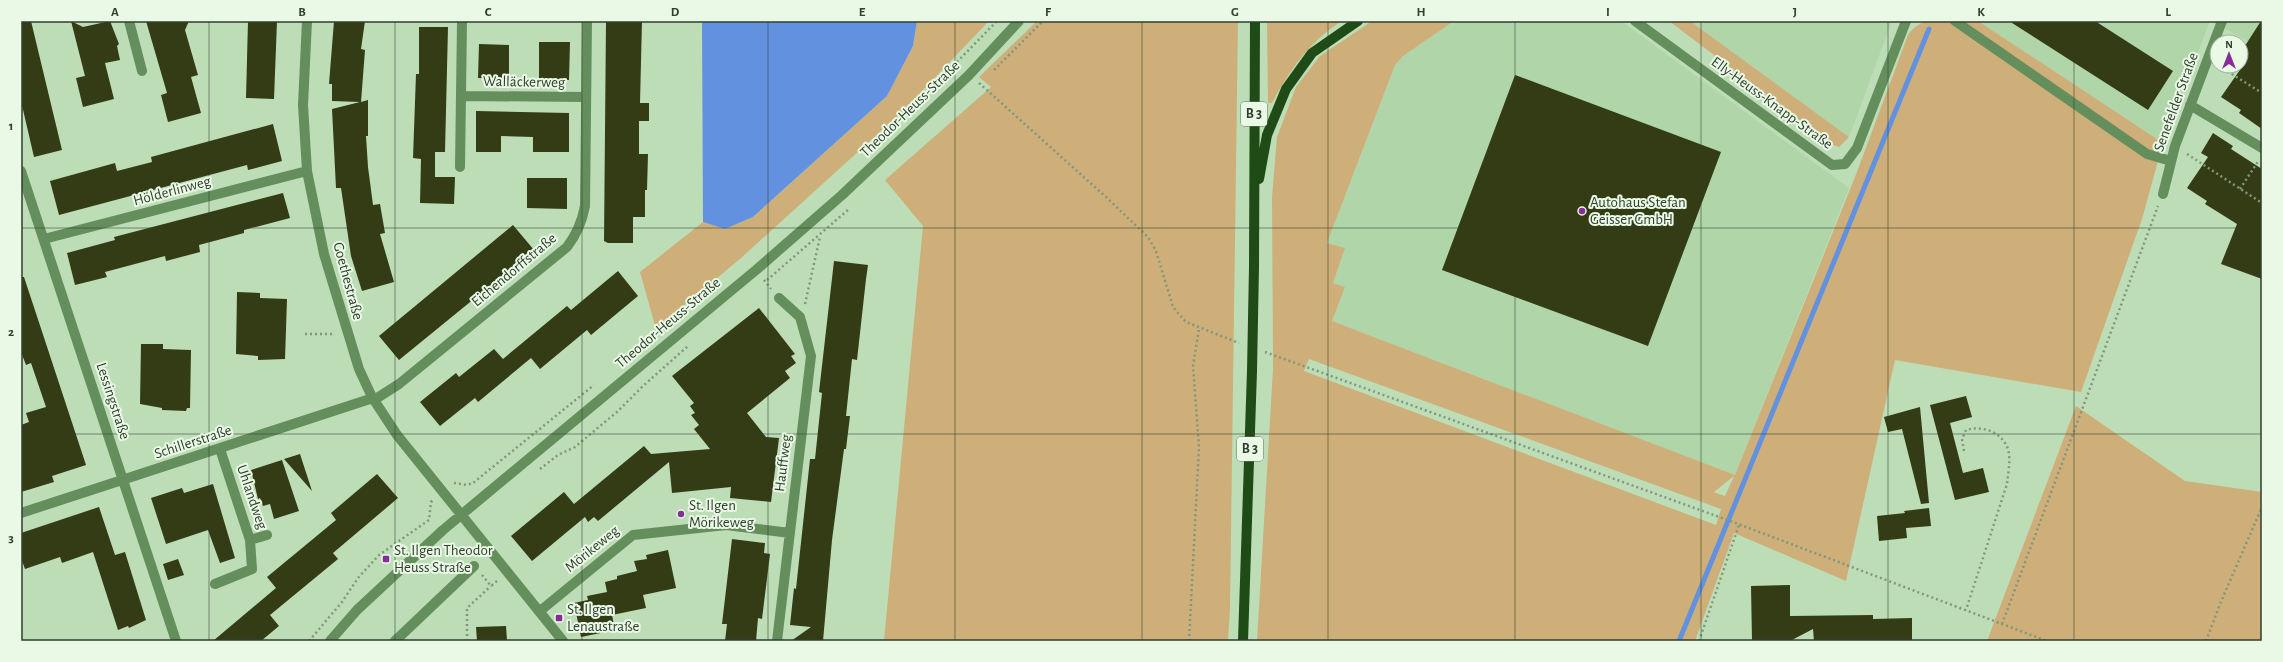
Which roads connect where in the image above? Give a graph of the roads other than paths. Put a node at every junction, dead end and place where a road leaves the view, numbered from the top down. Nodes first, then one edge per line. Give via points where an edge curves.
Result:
1 (128, 21) edge
2 (308, 21) edge
3 (462, 21) edge
4 (587, 21) edge
5 (1019, 21) edge
6 (1255, 21) edge
7 (1358, 21) edge
8 (1635, 21) edge
9 (1906, 21) edge
10 (1956, 21) edge
11 (2222, 21) edge
12 (142, 71) dead end
13 (462, 96) junction
14 (586, 97) junction
15 (2190, 105) junction
16 (2262, 148) edge
17 (2171, 161) junction
18 (460, 167) dead end
19 (21, 171) edge
20 (307, 171) junction
21 (2163, 194) road end
22 (1254, 207) junction
23 (44, 239) junction
24 (779, 298) dead end
25 (373, 399) junction
26 (220, 449) junction
27 (123, 480) junction
28 (21, 513) edge
29 (461, 515) junction
30 (790, 532) junction
31 (267, 535) dead end
32 (250, 540) junction
33 (474, 566) road end
34 (215, 584) dead end
35 (540, 611) junction
36 (176, 641) edge
37 (330, 641) edge
38 (396, 641) edge
39 (563, 641) edge
40 (777, 641) edge
41 (1243, 641) edge

1 - 12 street
2 - 20 street, Goethestraße via 303,105
3 - 13 street, Walläckerweg
4 - 14 street, Eichendorffstraße
5 - 29 street, Theodor-Heuss-Straße via 968,75 842,195 756,270
6 - 22 main road, B 3
7 - 22 main road via 1312,53 1286,89 1267,134
8 - 9 street, Elly-Heuss-Knapp-Straße via 1832,166 1845,164 1857,148
10 - 17 street via 2147,154
11 - 15 street, Senefelder Straße
13 - 14 street, Walläckerweg
13 - 18 street, Walläckerweg
14 - 25 street, Eichendorffstraße via 585,206 574,238 567,247 399,384
15 - 16 street
15 - 17 street, Senefelder Straße
17 - 21 street, Senefelder Straße
19 - 23 street, Lessingstraße
20 - 23 street, Hölderlinweg
20 - 25 street, Goethestraße via 324,254 359,369
22 - 41 main road, B 3, bridge via 1252,371
23 - 27 street, Lessingstraße
24 - 30 street, Hauffweg via 800,318 811,356
25 - 26 street, Schillerstraße
25 - 29 street, Goethestraße via 397,435
26 - 27 street, Schillerstraße
26 - 32 street, Uhlandweg
27 - 28 street, Schillerstraße
27 - 36 street, Lessingstraße
29 - 35 street, Goethestraße
29 - 37 street, Theodor-Heuss-Straße via 357,610
30 - 35 street, Mörikeweg via 726,525 633,535
30 - 40 street, Hauffweg
31 - 32 street, Uhlandweg
32 - 34 street via 252,569
33 - 38 street
35 - 39 street, Goethestraße

